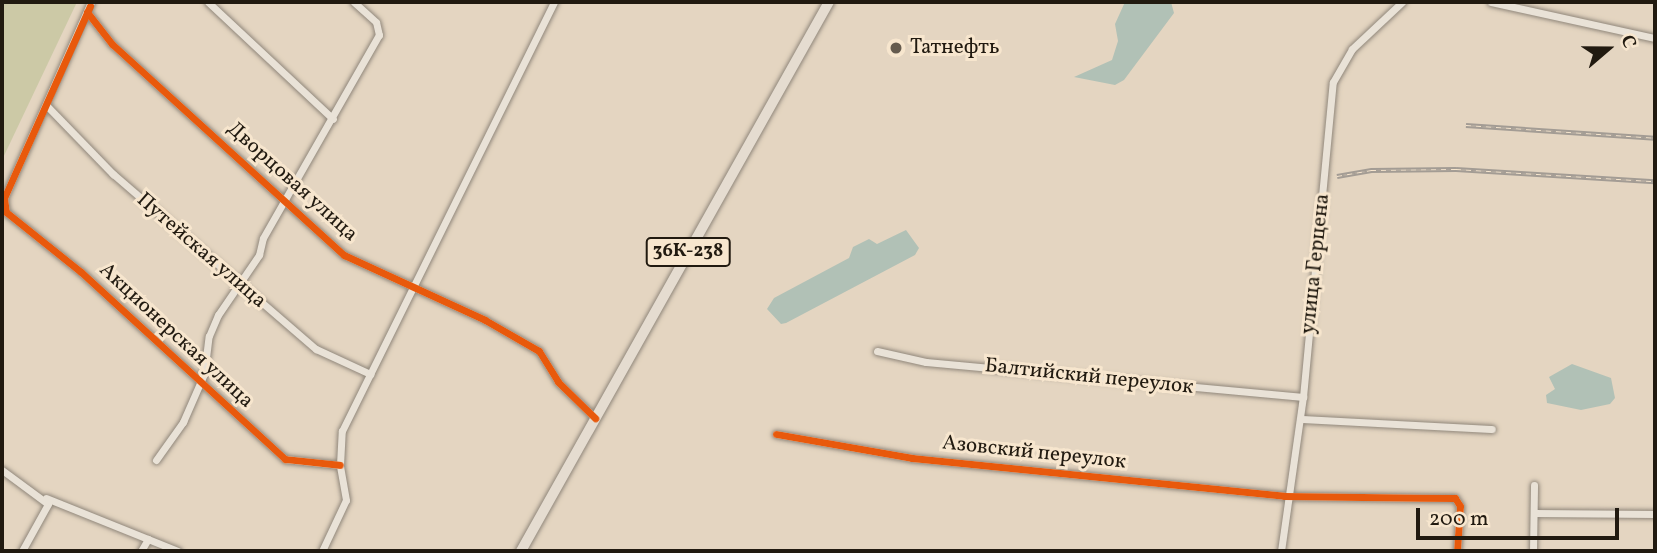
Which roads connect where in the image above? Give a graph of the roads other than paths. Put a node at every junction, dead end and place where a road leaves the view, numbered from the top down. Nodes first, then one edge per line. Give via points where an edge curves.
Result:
1 (92, 2) edge
2 (208, 2) edge
3 (354, 2) edge
4 (554, 2) edge
5 (829, 2) edge
6 (1402, 2) edge
7 (1491, 2) edge
8 (87, 12) junction
9 (1655, 38) edge
10 (47, 106) junction
11 (333, 119) junction
12 (286, 202) junction
13 (3, 203) edge
14 (238, 284) junction
15 (414, 286) junction
16 (877, 351) dead end
17 (370, 374) junction
18 (201, 382) junction
19 (1303, 397) junction
20 (595, 418) junction
21 (1301, 419) junction
22 (1492, 429) dead end
23 (776, 434) dead end
24 (156, 460) dead end
25 (340, 465) junction
26 (2, 470) edge
27 (1534, 485) dead end
28 (1290, 497) junction
29 (46, 498) junction
30 (1534, 513) junction
31 (1655, 514) edge
32 (148, 539) junction
33 (22, 551) edge
34 (141, 551) edge
35 (178, 551) edge
36 (322, 551) edge
37 (521, 551) edge
38 (1281, 551) edge
39 (1457, 551) edge
40 (1533, 551) edge

1 - 8 street
2 - 11 street
3 - 11 street via 379,30
4 - 15 street
5 - 20 main road, 36К-238
6 - 19 street, улица Герцена via 1352,49 1333,82
7 - 9 street
8 - 10 street
8 - 12 street, Дворцовая улица via 113,44
10 - 13 street
10 - 14 street, Путейская улица via 113,174
11 - 12 street
12 - 14 street
12 - 15 street, Дворцовая улица via 344,255
13 - 18 street, Акционерская улица via 13,220 81,272
14 - 17 street, Путейская улица via 316,349
14 - 18 street via 209,336
15 - 17 street
15 - 20 street, Дворцовая улица via 539,351 558,382
16 - 19 street, Балтийский переулок via 926,362
17 - 25 street via 342,431
18 - 24 street via 183,422
18 - 25 street, Акционерская улица via 285,460
19 - 21 street, улица Герцена
20 - 37 main road, 36К-238
21 - 22 street
21 - 28 street, улица Герцена
23 - 28 street, Азовский переулок via 912,458
25 - 36 street via 346,500
26 - 29 street
27 - 30 street
28 - 38 street, улица Герцена
28 - 39 street, Азовский переулок via 1306,493 1455,498 1460,506
29 - 32 street
29 - 33 street via 46,512
30 - 31 street
30 - 40 street
32 - 34 street
32 - 35 street

